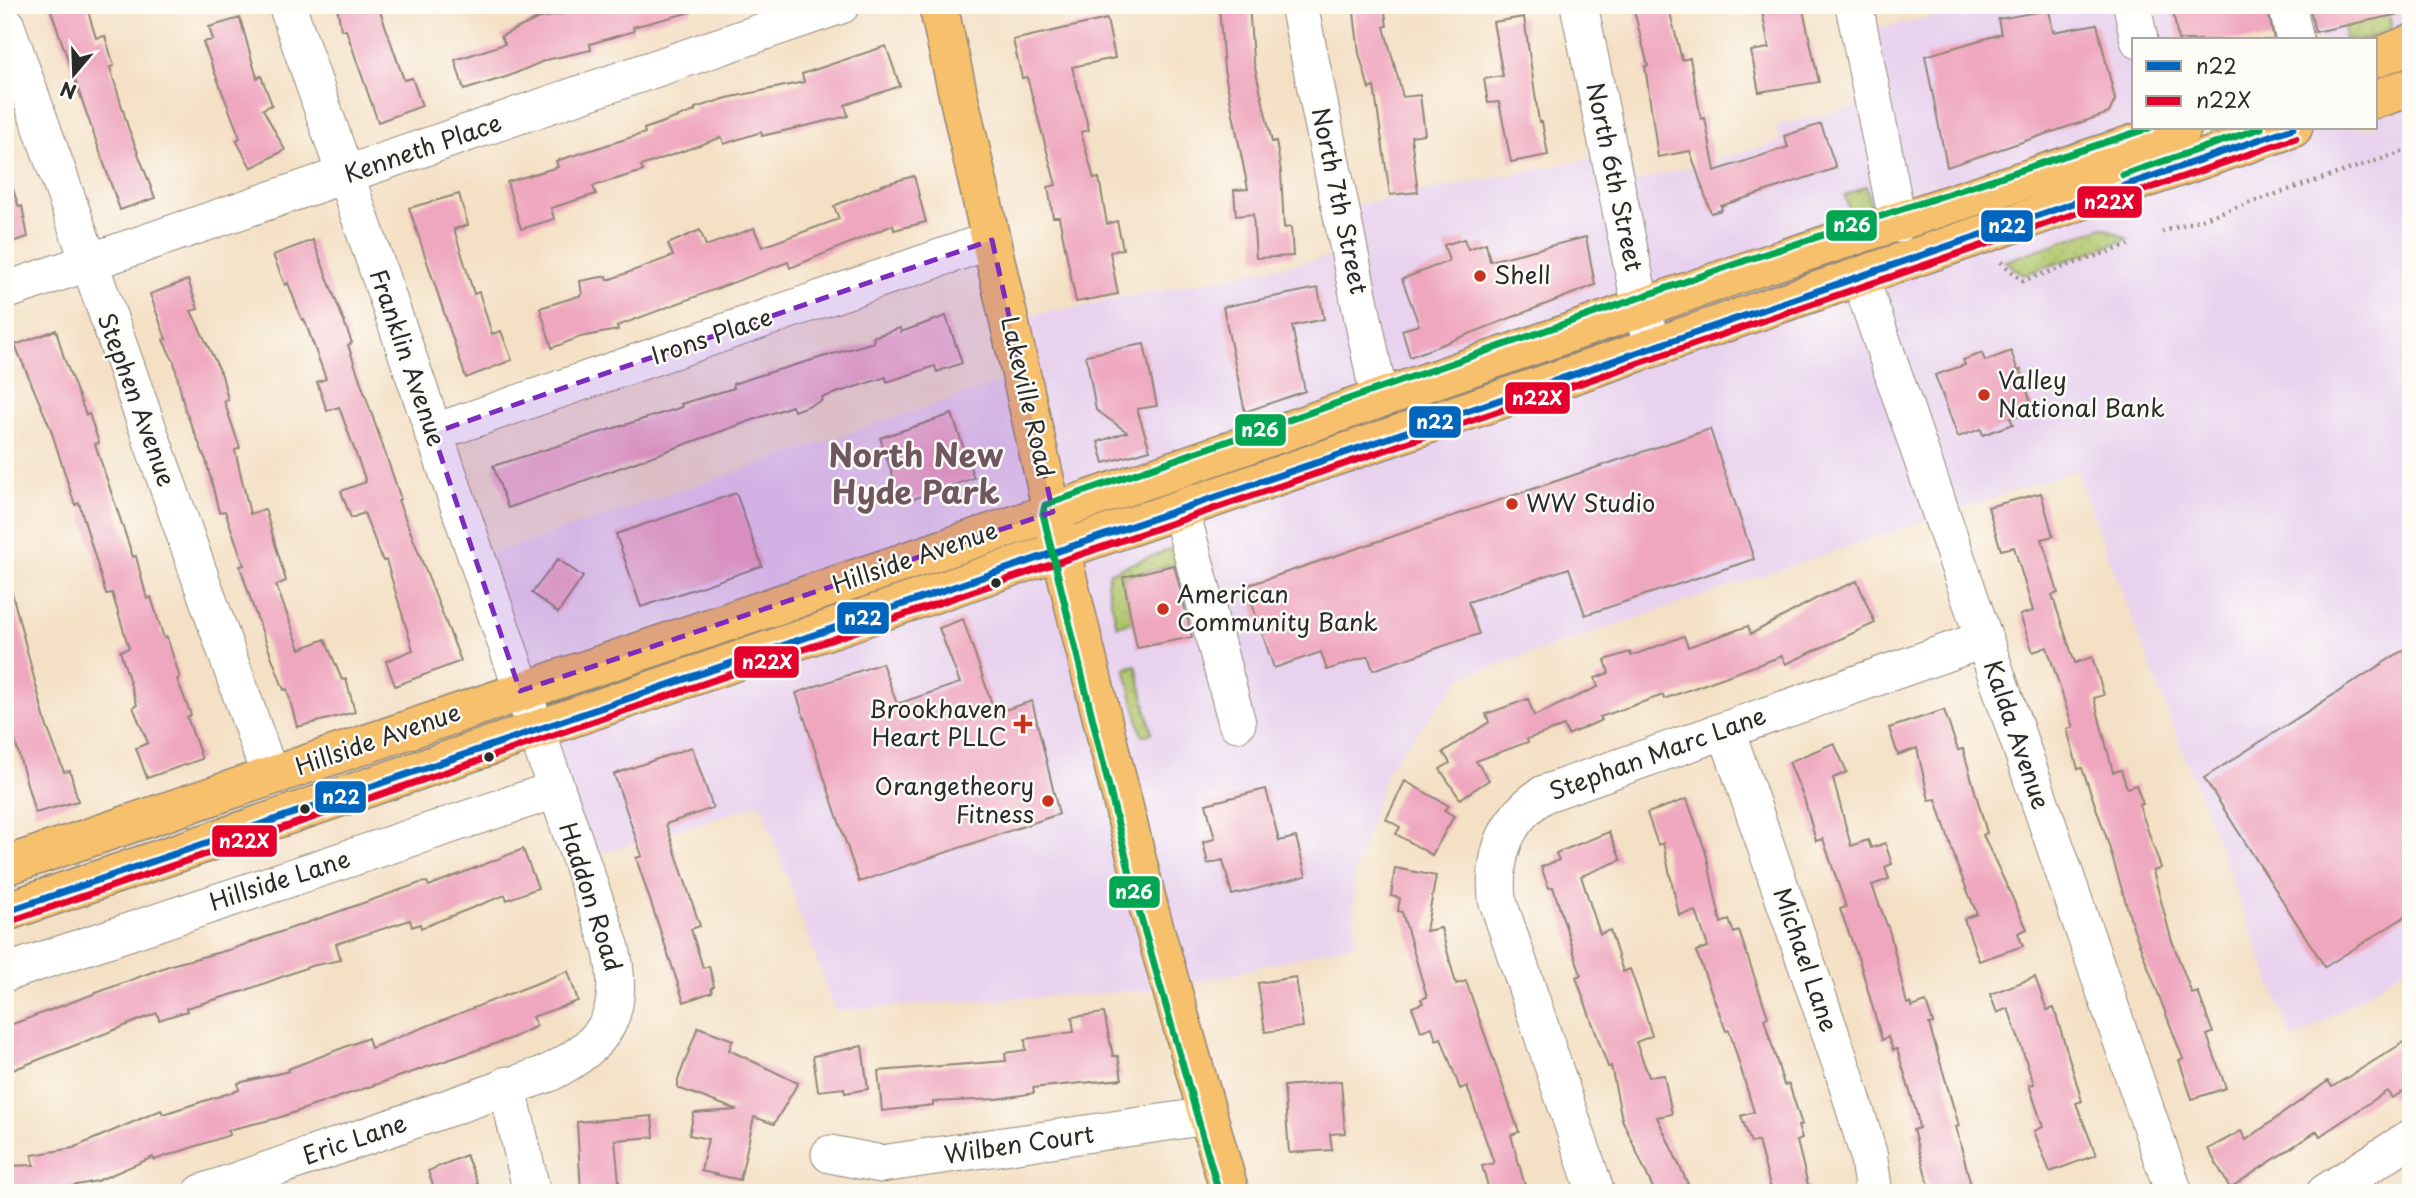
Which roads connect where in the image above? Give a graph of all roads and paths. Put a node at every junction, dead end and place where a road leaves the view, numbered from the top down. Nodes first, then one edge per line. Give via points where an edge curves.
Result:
1 (287, 5) edge
2 (841, 5) edge
3 (938, 5) edge
4 (1299, 5) edge
5 (1579, 5) edge
6 (1854, 5) edge
7 (2132, 5) edge
8 (2287, 5) edge
9 (5, 23) edge
10 (2139, 38) edge
11 (2295, 38) edge
12 (2411, 44) edge
13 (2378, 57) edge
14 (2411, 87) edge
15 (2378, 98) edge
16 (2273, 130) edge
17 (2166, 141) edge
18 (2411, 149) edge
19 (345, 176) junction
20 (1898, 224) junction
21 (2162, 232) dead end
22 (992, 240) junction
23 (2129, 245) dead end
24 (2001, 262) dead end
25 (88, 263) junction
26 (1860, 277) junction
27 (5, 291) edge
28 (1641, 307) junction
29 (1654, 348) junction
30 (1379, 397) junction
31 (433, 433) junction
32 (1181, 511) junction
33 (1053, 512) junction
34 (1061, 552) junction
35 (1982, 640) junction
36 (528, 711) junction
37 (1237, 723) dead end
38 (1726, 730) junction
39 (270, 776) junction
40 (555, 790) junction
41 (5, 866) edge
42 (5, 912) edge
43 (5, 973) edge
44 (507, 1085) junction
45 (1208, 1116) junction
46 (2411, 1138) edge
47 (830, 1154) dead end
48 (202, 1193) edge
49 (532, 1193) edge
50 (1230, 1193) edge
51 (1596, 1193) edge
52 (1874, 1193) edge
53 (2174, 1193) edge
54 (2325, 1193) edge

1 - 19 street, Franklin Avenue
2 - 19 street, Kenneth Place
3 - 22 main road, Lakeville Road
4 - 30 street, North 7th Street
5 - 28 street, North 6th Street
6 - 20 street
7 - 10 street
8 - 11 street
9 - 25 street, Stephen Avenue
12 - 13 main road
14 - 15 main road
16 - 17 main road, Hillside Avenue
17 - 20 main road, Hillside Avenue
17 - 26 main road, Hillside Avenue
18 - 21 path
19 - 25 street, Kenneth Place
19 - 31 street, Franklin Avenue
20 - 28 main road, Hillside Avenue
22 - 31 street, Irons Place
22 - 33 main road, Lakeville Road
23 - 24 path via 2022,281
25 - 27 street, Kenneth Place
25 - 39 street, Stephen Avenue
26 - 29 main road, Hillside Avenue
26 - 35 street, Kalda Avenue
28 - 29 street, North 6th Street
28 - 30 main road, Hillside Avenue
29 - 32 main road, Hillside Avenue
30 - 33 main road, Hillside Avenue
31 - 36 street, Franklin Avenue
32 - 34 main road, Hillside Avenue
32 - 37 street
33 - 34 main road, Lakeville Road
33 - 36 main road, Hillside Avenue
34 - 36 main road, Hillside Avenue
34 - 45 main road, Lakeville Road via 1149,909
35 - 38 street, Stephan Marc Lane
35 - 53 street, Kalda Avenue
36 - 39 main road, Hillside Avenue
36 - 40 street, Haddon Road
36 - 42 main road, Hillside Avenue
38 - 51 street, Stephan Marc Lane via 1544,794 1529,803 1508,827 1497,856 1497,900
38 - 52 street, Michael Lane via 1845,1076 1868,1153
39 - 41 main road, Hillside Avenue
40 - 43 street, Hillside Lane
40 - 44 street, Haddon Road via 611,948 617,997 603,1034 581,1056 549,1073
44 - 48 street, Eric Lane
44 - 49 street
45 - 47 street, Wilben Court via 881,1164
45 - 50 main road, Lakeville Road
46 - 54 street

